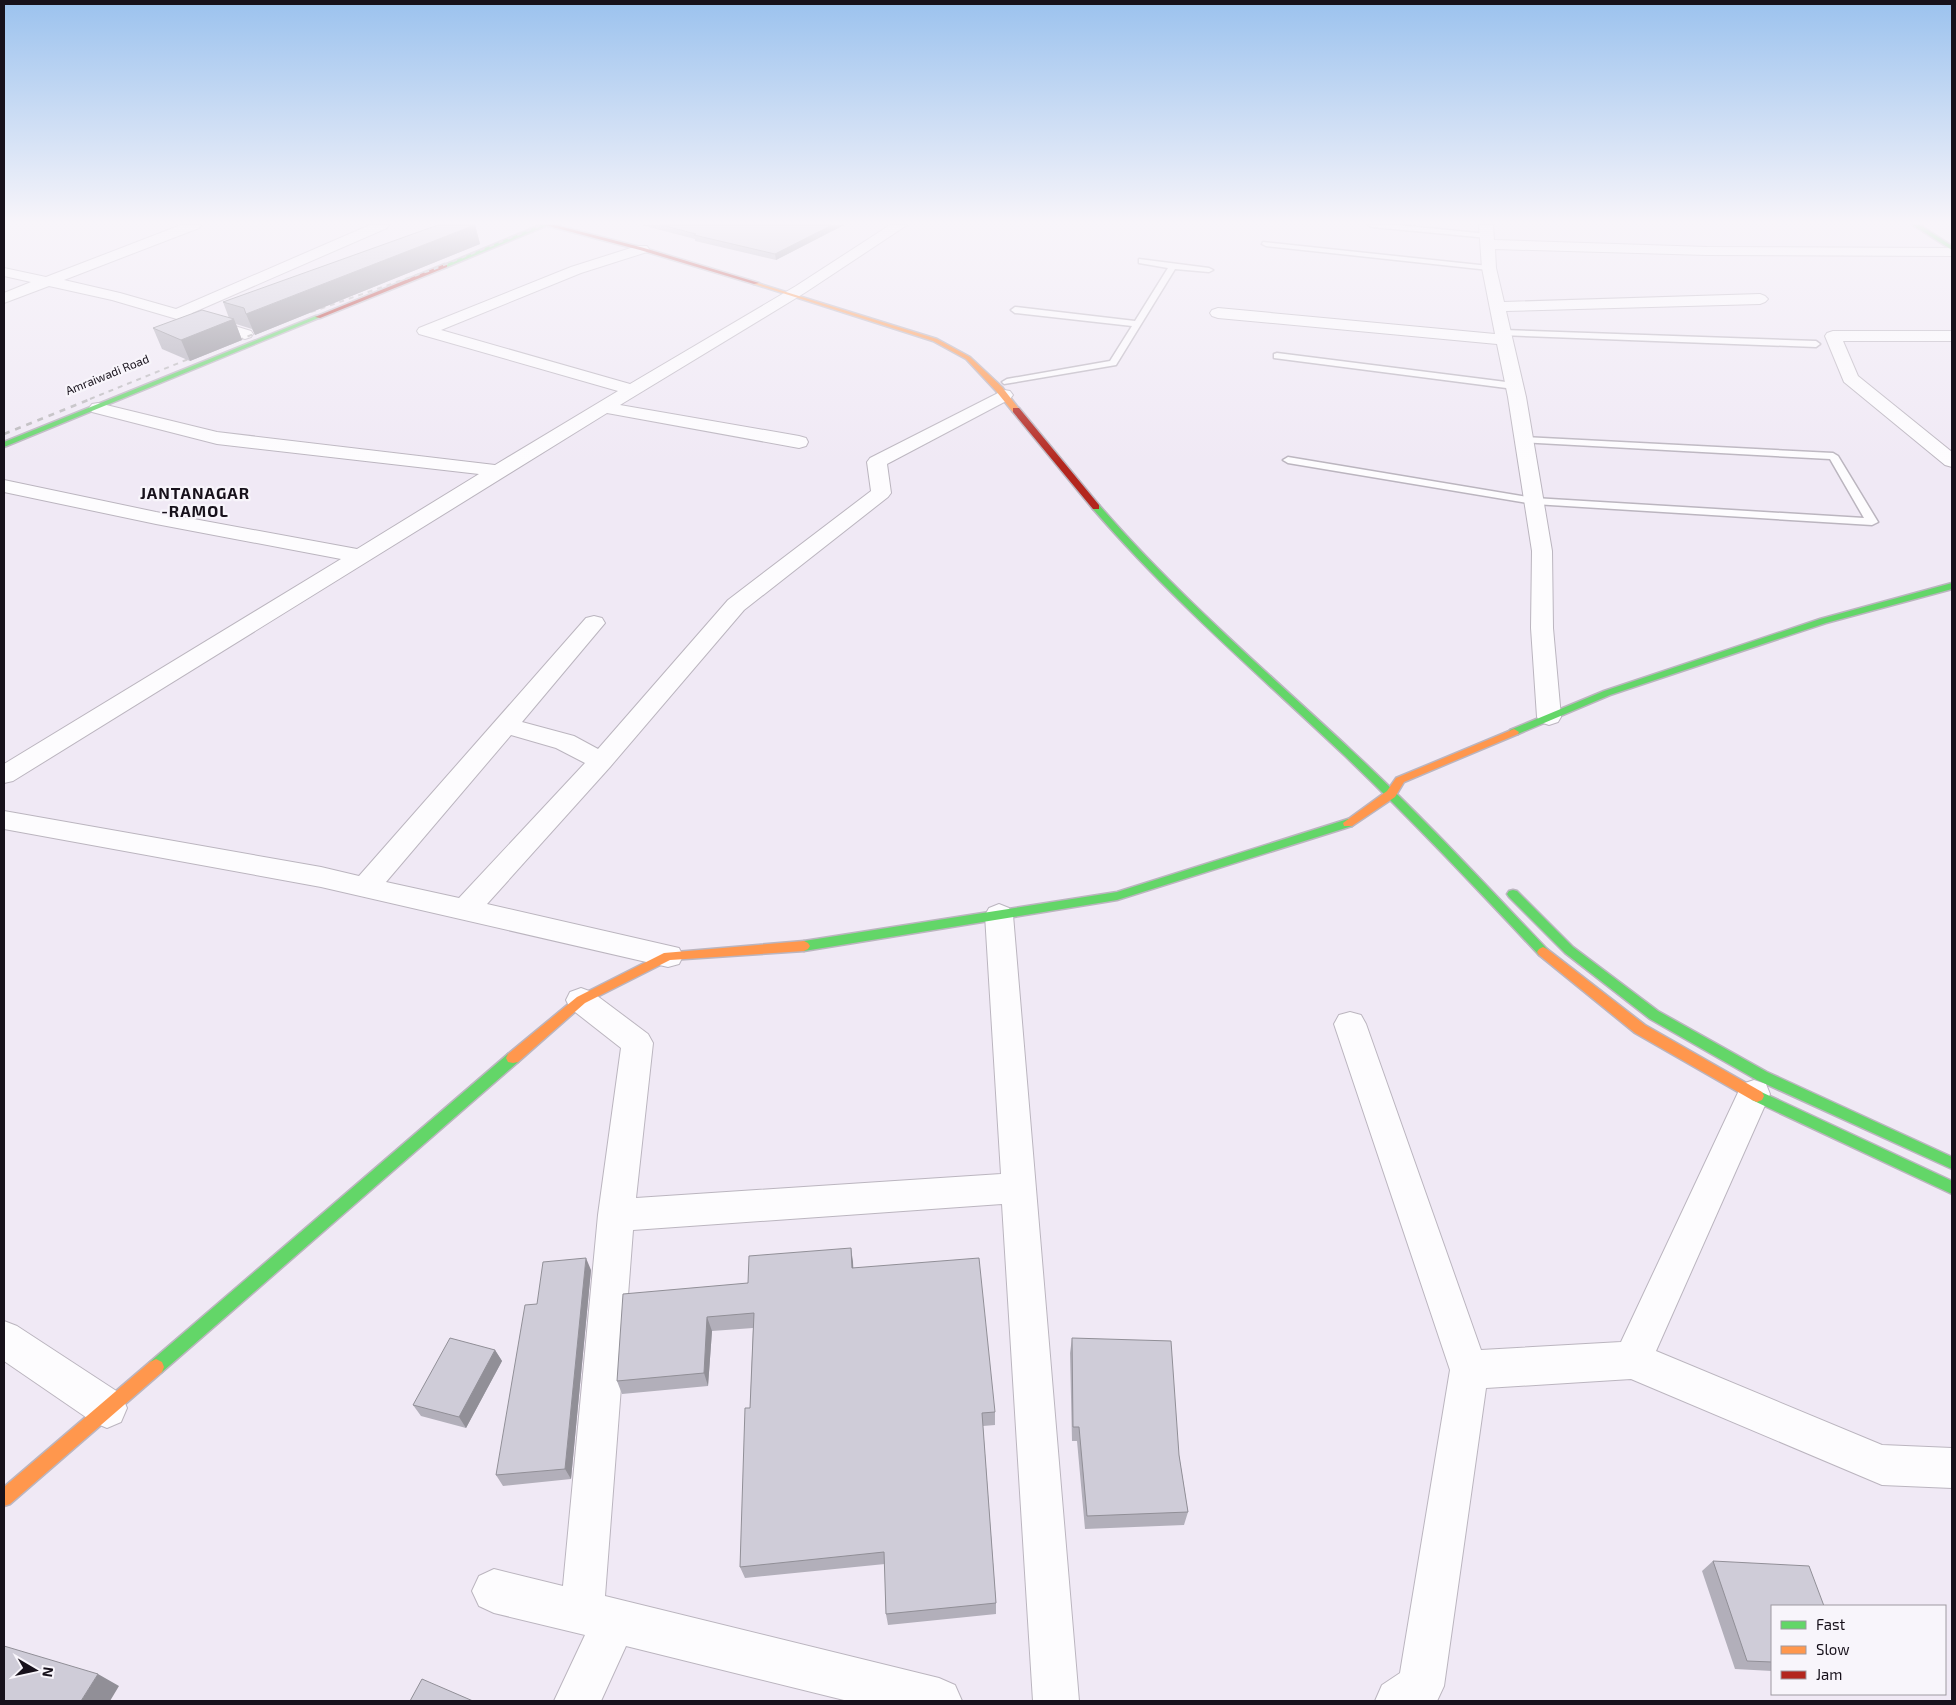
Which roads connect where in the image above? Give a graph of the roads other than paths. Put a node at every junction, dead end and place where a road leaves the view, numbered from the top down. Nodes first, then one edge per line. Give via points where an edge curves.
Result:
1 (145, 305) edge
2 (199, 305) edge
3 (317, 305) edge
4 (352, 305) edge
5 (490, 305) edge
6 (774, 305) edge
7 (835, 305) edge
8 (1150, 305) edge
9 (1577, 305) edge
10 (1497, 307) joint
11 (308, 308) edge
12 (1015, 310) dead end
13 (1218, 312) dead end
14 (177, 314) junction
15 (1138, 324) junction
16 (249, 332) joint
17 (1952, 336) edge
18 (1504, 337) junction
19 (229, 340) dead end
20 (1816, 344) dead end
21 (1277, 356) dead end
22 (1514, 386) junction
23 (632, 390) junction
24 (1010, 390) junction
25 (604, 407) junction
26 (98, 408) junction
27 (1524, 440) junction
28 (799, 442) dead end
29 (4, 445) edge
30 (1288, 460) dead end
31 (1952, 461) edge
32 (500, 471) junction
33 (4, 486) edge
34 (1534, 501) junction
35 (361, 556) junction
36 (1949, 590) edge
37 (594, 622) dead end
38 (1549, 717) junction
39 (505, 725) junction
40 (600, 761) junction
41 (4, 775) edge
42 (1391, 794) junction
43 (4, 820) edge
44 (365, 887) junction
45 (1507, 888) dead end
46 (465, 910) junction
47 (998, 915) junction
48 (668, 956) junction
49 (581, 1000) junction
50 (1350, 1024) dead end
51 (1754, 1094) junction
52 (1952, 1163) edge
53 (1018, 1188) junction
54 (1952, 1188) edge
55 (616, 1215) junction
56 (4, 1339) edge
57 (1632, 1360) junction
58 (1469, 1370) junction
59 (107, 1408) junction
60 (1952, 1468) edge
61 (4, 1498) edge
62 (494, 1591) dead end
63 (598, 1617) junction
64 (918, 1699) edge
65 (577, 1701) edge
66 (1056, 1701) edge
67 (1398, 1701) edge

1 - 14 street
2 - 14 street
3 - 11 main road
4 - 26 main road
5 - 23 street via 425,331
6 - 23 street
7 - 24 main road via 935,340 968,358
8 - 15 lane
9 - 10 street
10 - 18 street
12 - 15 lane
13 - 18 street
14 - 16 street
15 - 24 lane via 1113,362
16 - 19 main road
17 - 31 street via 1833,336 1850,378
18 - 20 lane
18 - 22 street
21 - 22 lane
22 - 27 street
23 - 25 street
24 - 40 street via 876,462 881,493 736,605
24 - 42 main road via 1116,531 1174,591
25 - 28 street
25 - 32 street
26 - 29 main road
26 - 32 street via 217,438
27 - 34 street
27 - 34 lane via 1833,456 1872,522
30 - 34 lane
32 - 35 street
33 - 35 street
34 - 38 street via 1542,551 1542,628
35 - 41 street
36 - 38 main road via 1814,624 1607,693
37 - 39 street
38 - 42 main road via 1400,780
39 - 40 street via 565,742
39 - 44 street
40 - 46 street
42 - 47 main road via 1350,822 1117,896
42 - 51 main road via 1550,960 1640,1029
43 - 44 street
44 - 46 street
45 - 52 main road via 1569,950 1654,1015 1762,1076
46 - 48 street
47 - 48 main road via 787,949
47 - 53 street
48 - 49 main road
49 - 55 street via 637,1044
49 - 59 main road
50 - 58 street
51 - 54 main road
51 - 57 street
53 - 55 street
53 - 66 street
55 - 63 street
56 - 59 street
57 - 58 street
57 - 60 street via 1882,1466
58 - 67 street via 1421,1686
59 - 61 main road
62 - 63 street
63 - 64 street
63 - 65 street

